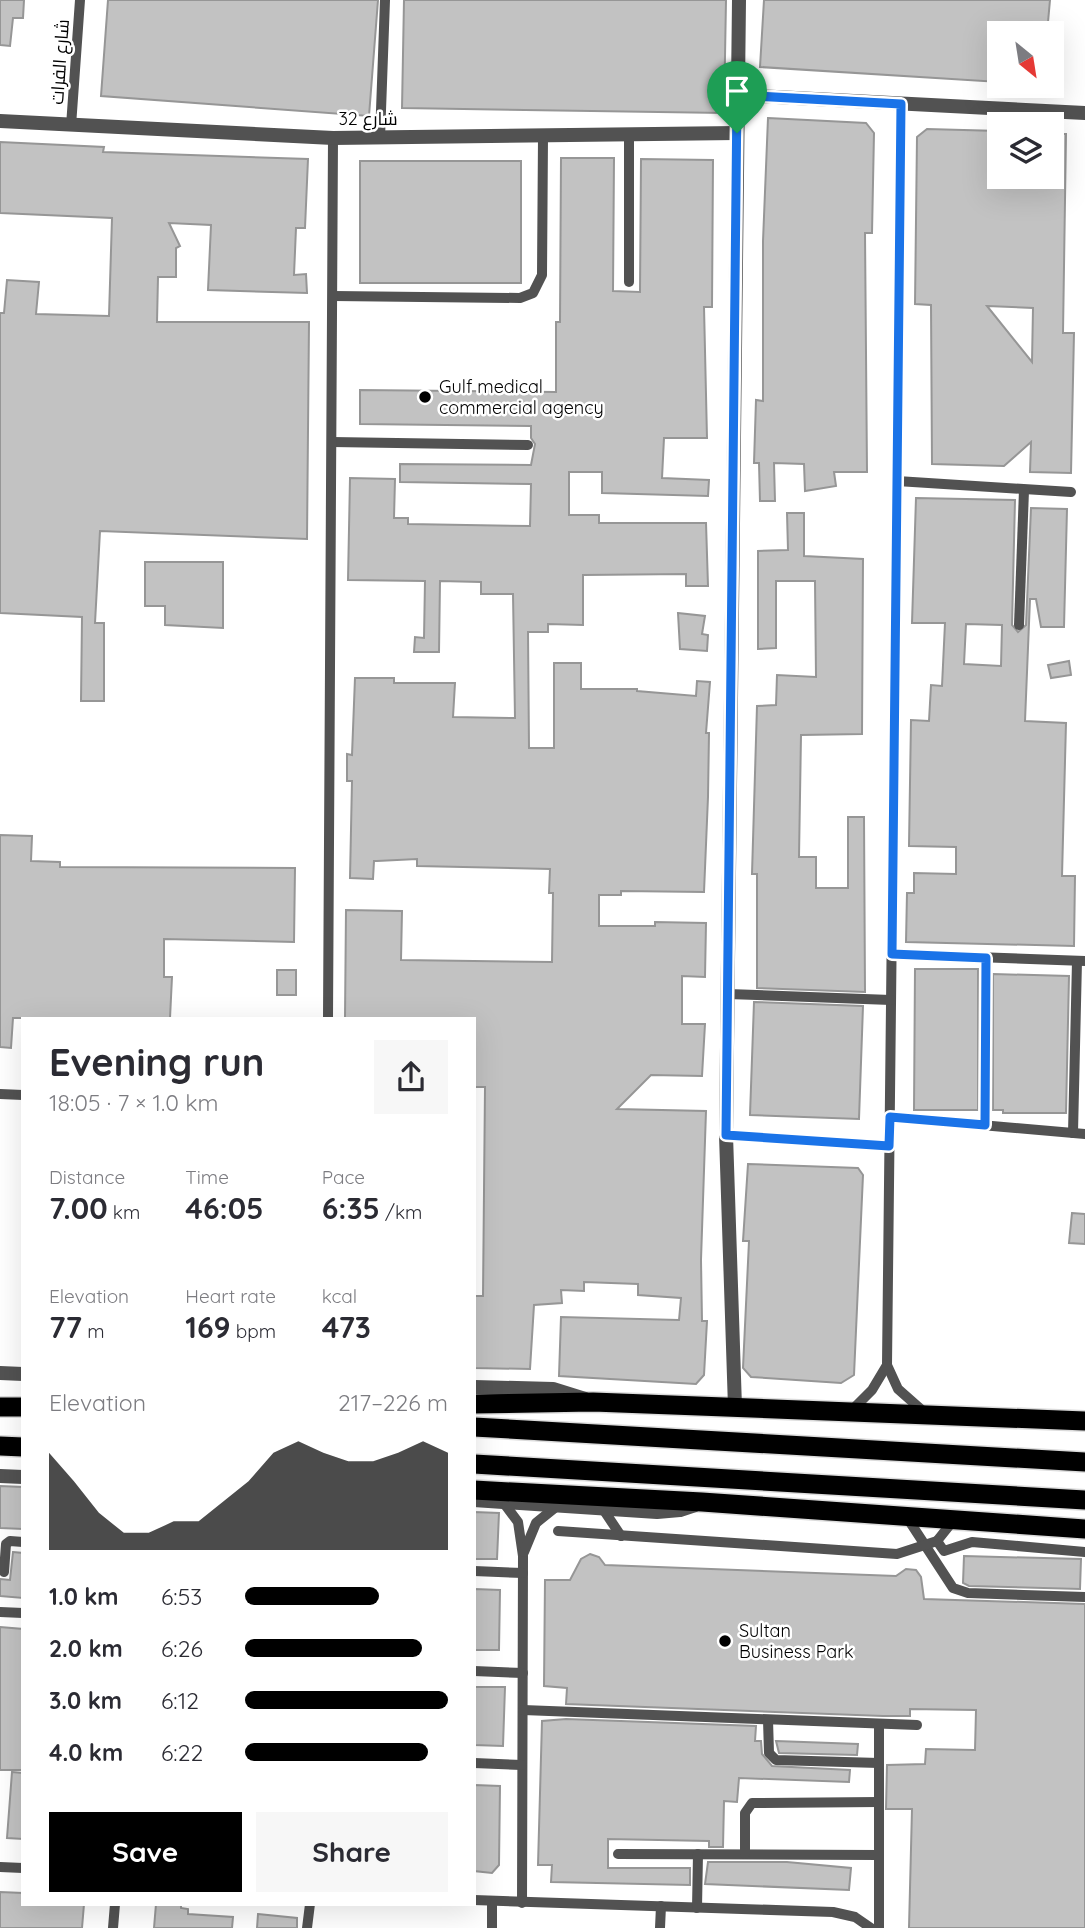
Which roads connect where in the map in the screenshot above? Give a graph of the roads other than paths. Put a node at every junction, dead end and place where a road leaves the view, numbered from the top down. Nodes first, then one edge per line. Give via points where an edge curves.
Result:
1 (80, 0) edge
2 (385, 0) edge
3 (738, 0) edge
4 (737, 95) junction
5 (901, 104) junction
6 (1085, 113) edge
7 (0, 121) edge
8 (71, 126) junction
9 (737, 133) junction
10 (629, 135) junction
11 (543, 137) junction
12 (333, 138) junction
13 (380, 138) junction
14 (629, 282) dead end
15 (334, 296) junction
16 (332, 442) junction
17 (528, 445) dead end
18 (897, 481) junction
19 (1024, 490) junction
20 (1071, 492) dead end
21 (1019, 625) dead end
22 (892, 954) junction
23 (986, 958) junction
24 (1081, 961) edge
25 (728, 994) junction
26 (891, 1000) junction
27 (328, 1017) edge
28 (0, 1094) edge
29 (21, 1095) edge
30 (890, 1117) junction
31 (985, 1125) junction
32 (1073, 1133) junction
33 (1085, 1134) edge
34 (726, 1135) junction
35 (889, 1146) junction
36 (887, 1365) junction
37 (0, 1373) edge
38 (21, 1374) edge
39 (476, 1387) edge
40 (593, 1402) junction
41 (476, 1404) edge
42 (0, 1407) edge
43 (735, 1407) junction
44 (21, 1408) edge
45 (850, 1411) junction
46 (929, 1415) junction
47 (1085, 1421) edge
48 (476, 1427) edge
49 (0, 1446) edge
50 (21, 1447) edge
51 (1085, 1462) edge
52 (476, 1464) edge
53 (0, 1476) edge
54 (21, 1477) edge
55 (476, 1490) edge
56 (476, 1500) edge
57 (1085, 1500) edge
58 (503, 1502) junction
59 (702, 1502) junction
60 (557, 1506) junction
61 (603, 1509) junction
62 (906, 1515) junction
63 (956, 1519) junction
64 (1085, 1529) edge
65 (558, 1531) dead end
66 (621, 1536) junction
67 (937, 1541) junction
68 (21, 1542) edge
69 (924, 1546) junction
70 (1085, 1552) edge
71 (523, 1556) junction
72 (476, 1571) edge
73 (4, 1572) dead end
74 (523, 1573) junction
75 (1085, 1597) edge
76 (0, 1612) edge
77 (21, 1613) edge
78 (476, 1671) edge
79 (523, 1673) junction
80 (523, 1710) junction
81 (768, 1720) junction
82 (879, 1724) junction
83 (917, 1725) dead end
84 (476, 1763) edge
85 (879, 1763) junction
86 (522, 1765) junction
87 (879, 1802) junction
88 (618, 1854) dead end
89 (698, 1854) junction
90 (745, 1854) junction
91 (879, 1855) junction
92 (0, 1867) edge
93 (21, 1868) edge
94 (476, 1900) edge
95 (492, 1901) junction
96 (522, 1903) junction
97 (115, 1906) edge
98 (310, 1906) edge
99 (661, 1906) junction
100 (697, 1908) junction
101 (113, 1928) edge
102 (307, 1928) edge
103 (492, 1928) edge
104 (660, 1928) edge
105 (871, 1928) edge
106 (879, 1928) edge

1 - 8 lane, شارع الفرات
2 - 13 lane
3 - 4 street
4 - 5 street
4 - 9 street
5 - 6 street
5 - 18 lane
7 - 8 street, شارع 32
8 - 12 street, شارع 32
9 - 10 street, شارع 32
9 - 25 street
10 - 11 street, شارع 32
10 - 14 lane
11 - 13 street, شارع 32
11 - 15 lane via 542,275 533,293 520,298
12 - 13 street, شارع 32
12 - 15 lane
15 - 16 lane
16 - 17 lane
16 - 27 lane
18 - 19 lane
18 - 22 lane
19 - 20 lane
19 - 21 lane
22 - 23 lane
22 - 26 lane
23 - 24 lane
23 - 31 lane
24 - 32 lane
25 - 26 lane
25 - 34 street
26 - 30 lane
28 - 29 lane
30 - 31 lane
30 - 35 lane
31 - 32 lane
32 - 33 lane
34 - 35 lane
34 - 43 street
35 - 36 lane
36 - 45 lane via 872,1390
36 - 46 lane via 898,1389
37 - 38 street
39 - 40 street via 553,1389
40 - 41 highway
40 - 43 highway
42 - 44 highway
43 - 45 highway
45 - 46 highway
46 - 47 highway
48 - 51 highway
49 - 50 highway
52 - 57 highway
53 - 54 street
55 - 59 highway
56 - 58 street
58 - 60 street
58 - 71 lane via 518,1522
59 - 61 street via 668,1512
59 - 62 highway
60 - 61 street
60 - 71 lane via 536,1523
61 - 66 lane
62 - 63 highway
62 - 69 lane
63 - 64 highway
63 - 67 lane
65 - 66 lane
66 - 69 lane via 897,1554
67 - 69 lane
67 - 70 lane via 944,1551 972,1542
68 - 73 lane via 6,1544
69 - 75 lane via 947,1583 960,1592
71 - 74 lane
72 - 74 lane
74 - 79 lane
76 - 77 lane
78 - 79 lane
79 - 80 lane
80 - 81 lane
80 - 86 lane
81 - 82 lane
81 - 85 lane via 769,1753 776,1760
82 - 83 lane
82 - 85 lane
84 - 86 lane
85 - 87 lane
86 - 96 lane
87 - 90 lane via 752,1803 745,1814
87 - 91 lane
88 - 89 lane
89 - 90 lane
89 - 100 lane
90 - 91 lane
91 - 106 lane
92 - 93 lane
94 - 95 lane
95 - 96 lane
95 - 103 lane
96 - 99 lane
97 - 101 lane
98 - 102 lane
99 - 100 lane
99 - 104 lane
100 - 105 lane via 844,1913

